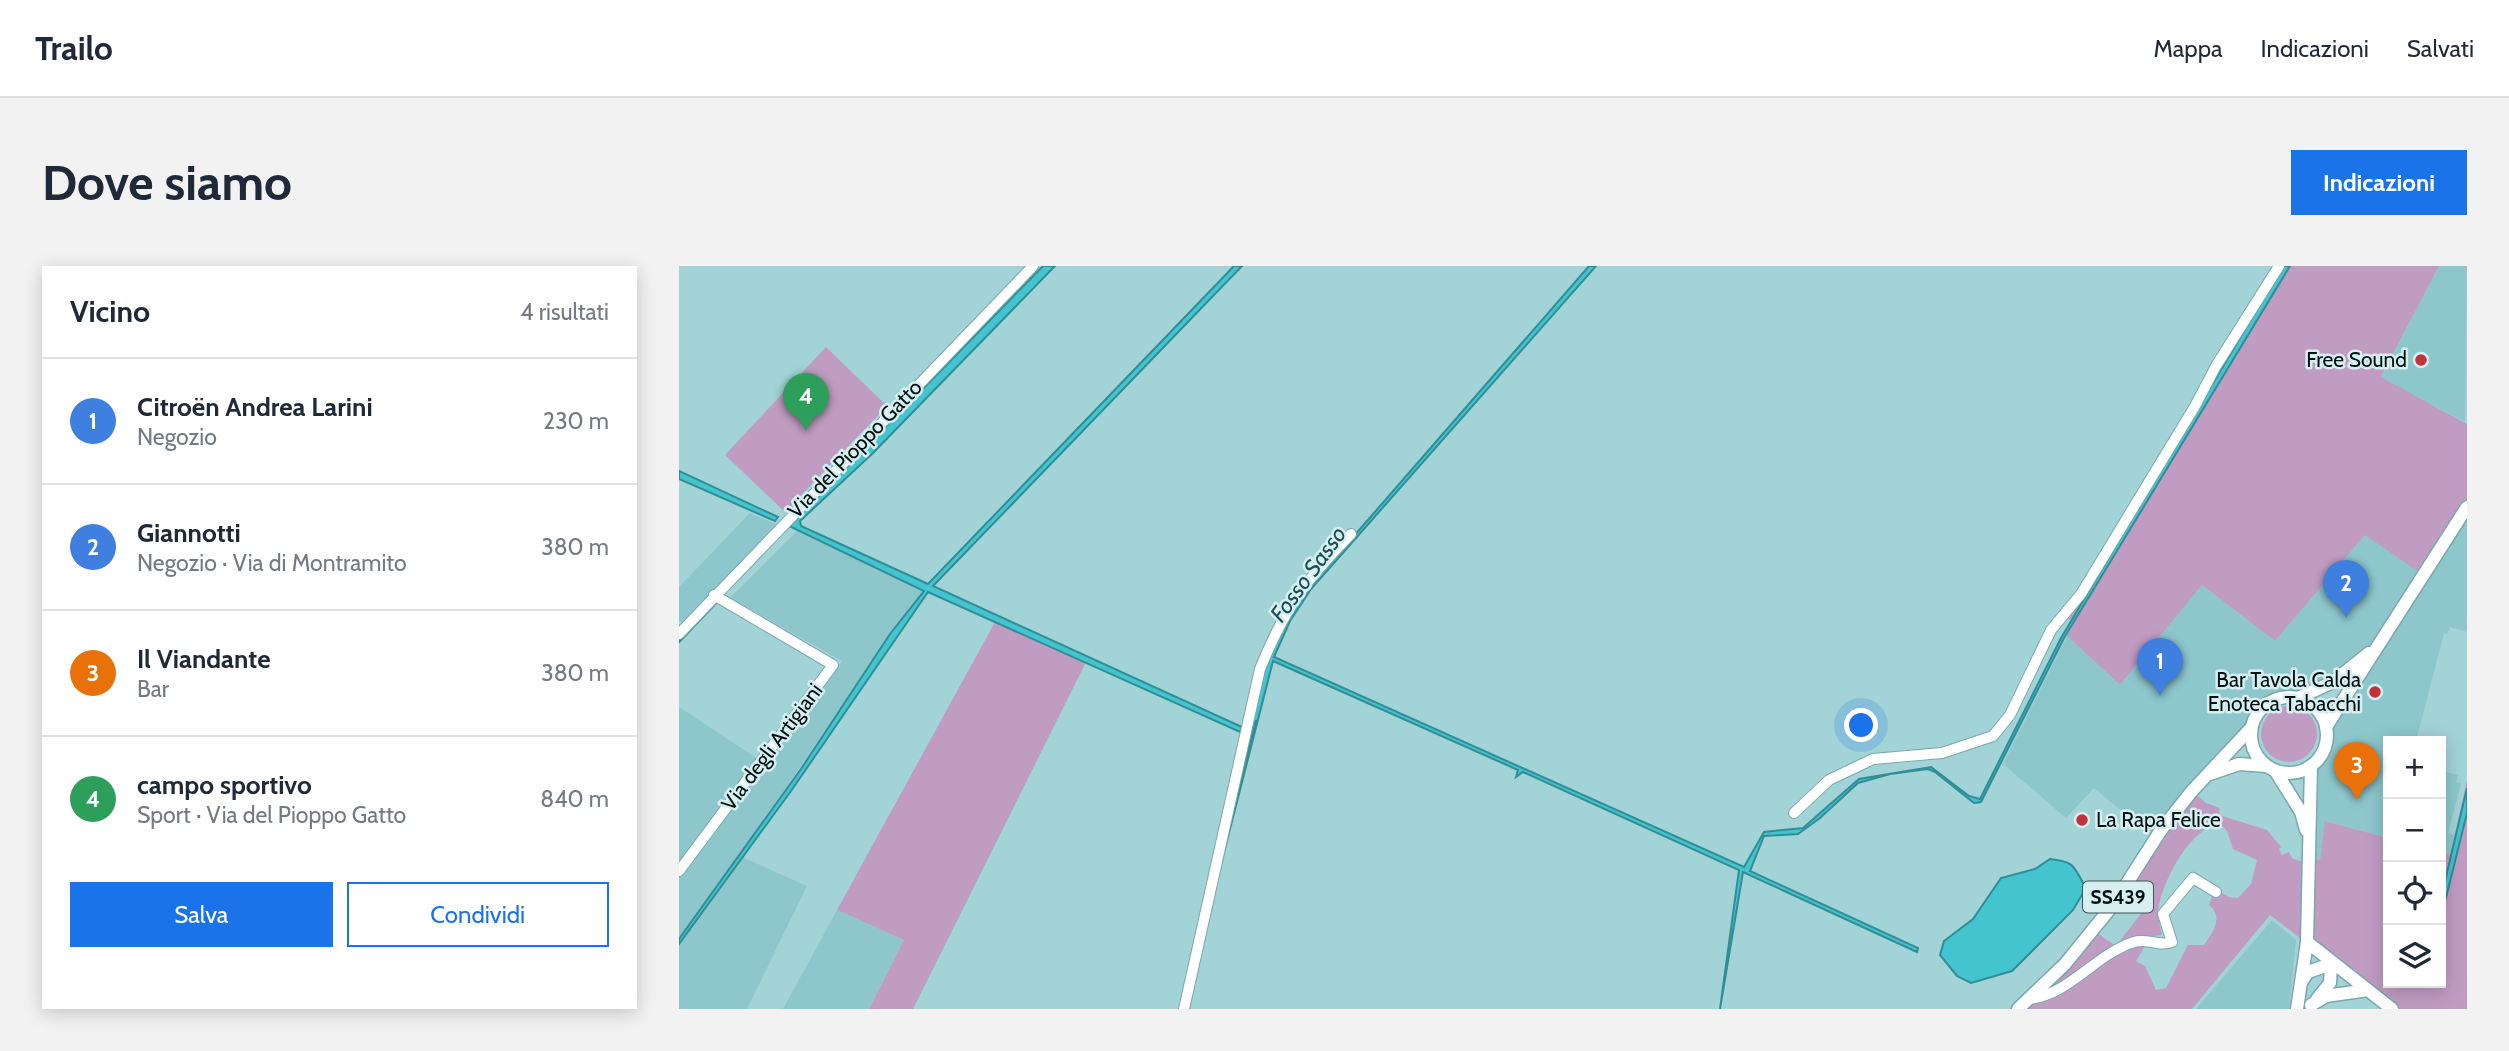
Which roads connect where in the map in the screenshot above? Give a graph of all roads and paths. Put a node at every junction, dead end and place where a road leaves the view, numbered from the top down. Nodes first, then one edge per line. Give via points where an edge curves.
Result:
1 (1033, 266) edge
2 (2279, 266) edge
3 (2467, 507) edge
4 (1351, 534) dead end
5 (715, 595) junction
6 (679, 634) edge
7 (2377, 646) junction
8 (2298, 698) junction
9 (2251, 727) junction
10 (2326, 727) junction
11 (2311, 766) junction
12 (2271, 769) junction
13 (2206, 775) junction
14 (1794, 813) dead end
15 (2309, 848) junction
16 (679, 871) edge
17 (2216, 892) dead end
18 (2307, 942) junction
19 (2331, 964) junction
20 (2302, 982) junction
21 (2368, 990) junction
22 (2029, 999) junction
23 (2309, 1007) edge
24 (1184, 1009) edge
25 (2018, 1009) edge
26 (2297, 1009) edge
27 (2392, 1009) edge

1 - 5 street, Via del Pioppo Gatto
2 - 14 street via 2081,594 2051,630 2010,715 1993,736 1942,753 1873,760 1829,780
3 - 7 main road
4 - 24 street via 1309,577 1279,623 1260,669
5 - 6 street, Via del Pioppo Gatto
5 - 16 street, Via degli Artigiani via 833,665
7 - 8 main road via 2333,682
7 - 10 main road
8 - 9 main road, SS439 via 2263,706
8 - 10 main road via 2316,709
9 - 12 main road via 2253,749
9 - 13 main road, SS439
10 - 11 main road via 2324,750
11 - 12 main road via 2288,774
11 - 15 main road
12 - 13 main road via 2239,764
12 - 15 main road via 2301,812
13 - 22 main road, SS439 via 2161,830 2112,906 2065,964
15 - 18 main road
17 - 22 street via 2193,878 2163,914 2172,942 2135,942 2103,958 2066,987
18 - 19 main road
18 - 20 main road
19 - 20 main road via 2308,972
19 - 21 main road
19 - 23 main road via 2330,983
20 - 26 main road
21 - 23 main road via 2326,996
21 - 27 main road
22 - 25 main road, SS439

